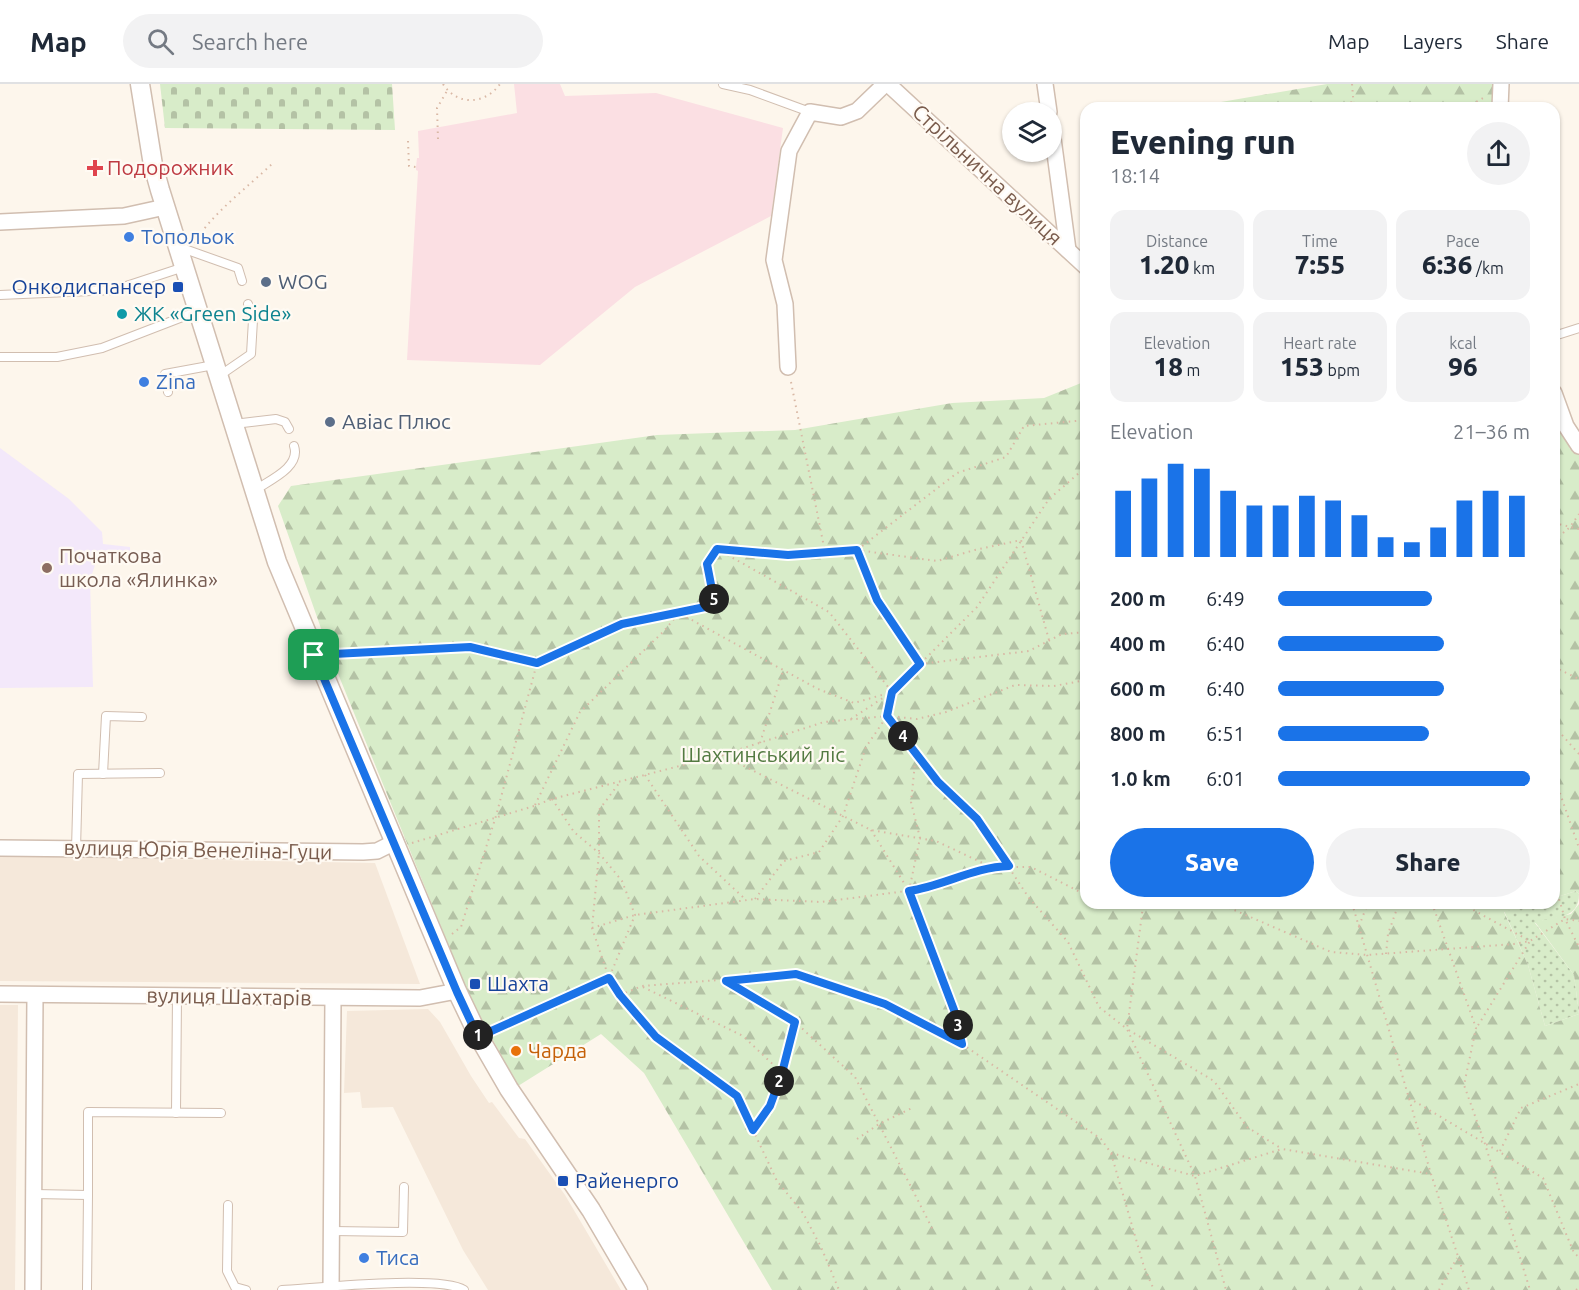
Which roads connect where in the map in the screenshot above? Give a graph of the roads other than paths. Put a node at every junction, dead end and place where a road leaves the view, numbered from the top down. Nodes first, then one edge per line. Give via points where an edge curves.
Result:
1 (140, 84) edge
2 (723, 84) edge
3 (886, 84) edge
4 (1045, 84) edge
5 (1048, 102) edge
6 (810, 112) junction
7 (1056, 162) edge
8 (165, 207) junction
9 (0, 222) edge
10 (1068, 250) junction
11 (185, 255) junction
12 (1080, 261) edge
13 (242, 281) dead end
14 (0, 296) edge
15 (248, 304) dead end
16 (199, 311) junction
17 (1579, 328) edge
18 (1560, 334) edge
19 (0, 357) edge
20 (788, 367) road end
21 (218, 370) junction
22 (168, 392) dead end
23 (1560, 406) edge
24 (234, 424) junction
25 (289, 429) dead end
26 (1577, 441) edge
27 (294, 446) dead end
28 (254, 490) junction
29 (142, 717) dead end
30 (160, 773) dead end
31 (103, 774) junction
32 (401, 843) junction
33 (0, 848) edge
34 (76, 849) junction
35 (457, 992) junction
36 (0, 994) edge
37 (35, 995) junction
38 (177, 996) junction
39 (333, 998) junction
40 (176, 1113) junction
41 (221, 1113) dead end
42 (404, 1187) dead end
43 (34, 1194) junction
44 (87, 1195) junction
45 (228, 1205) dead end
46 (332, 1231) junction
47 (331, 1289) edge
48 (33, 1290) edge
49 (87, 1290) edge
50 (246, 1290) edge
51 (282, 1290) edge
52 (464, 1290) edge
53 (638, 1290) edge

1 - 8 street via 153,165
2 - 6 lane
3 - 6 street via 857,111 841,117
3 - 10 street, Стрільнична вулиця
4 - 5 street
6 - 20 street via 789,151 774,260 785,304
7 - 10 street
8 - 9 street via 124,216
8 - 11 street
10 - 12 street, Стрільнична вулиця
11 - 13 lane via 238,268
11 - 14 lane via 114,290
11 - 16 street
15 - 21 lane via 253,320 251,354
16 - 19 lane via 102,348 57,357
16 - 21 street
17 - 18 lane
21 - 22 lane via 165,374
21 - 24 street
23 - 26 street
24 - 25 lane via 276,419 285,422
24 - 28 street
27 - 28 lane via 294,460 286,469
28 - 32 street via 314,655
29 - 31 lane via 106,716
30 - 31 lane
31 - 34 lane via 78,774
32 - 34 street, вулиця Юрія Венеліна-Гуци via 363,852
32 - 35 street
33 - 34 street, вулиця Юрія Венеліна-Гуци
35 - 39 street, вулиця Шахтарів via 420,998
35 - 53 street via 508,1089 591,1210
36 - 37 street, вулиця Шахтарів
37 - 38 street, вулиця Шахтарів
37 - 43 street
38 - 39 street, вулиця Шахтарів
38 - 40 lane
39 - 46 street
40 - 41 lane
40 - 44 lane via 88,1112
42 - 46 lane via 403,1232
43 - 44 lane
43 - 48 street
44 - 49 lane
45 - 50 lane via 227,1271 235,1287
46 - 47 street
47 - 51 lane
47 - 52 lane via 443,1283

